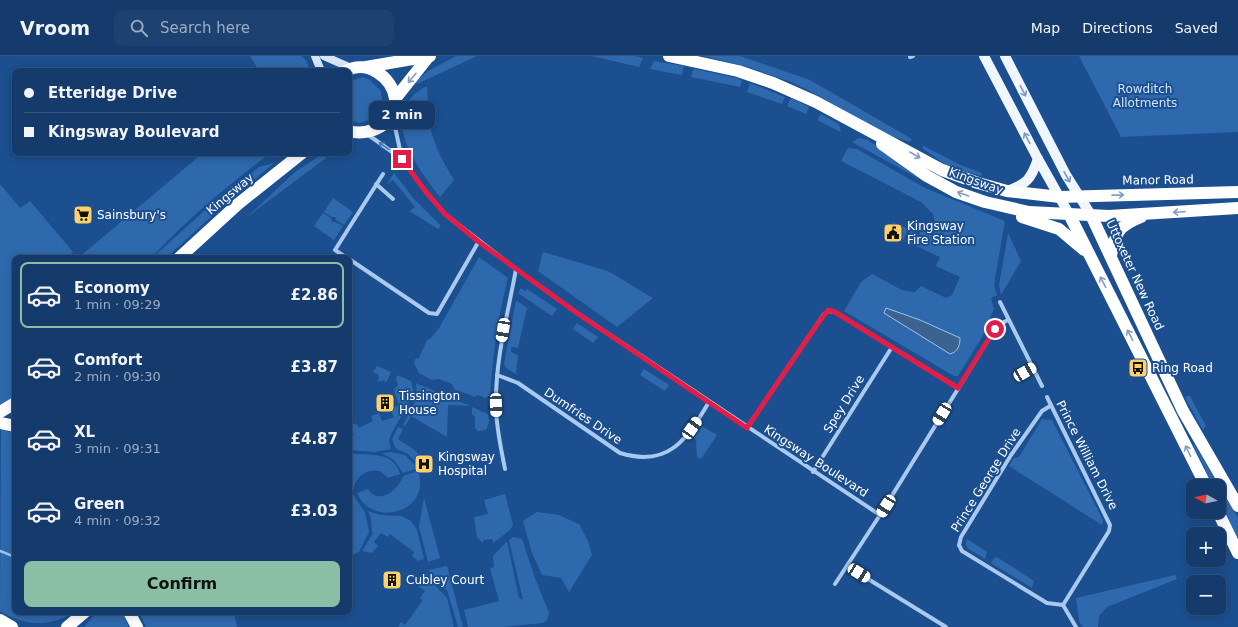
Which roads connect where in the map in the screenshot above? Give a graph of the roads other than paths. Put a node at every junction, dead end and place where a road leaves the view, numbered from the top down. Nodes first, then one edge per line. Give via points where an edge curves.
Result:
1 (315, 56) edge
2 (324, 56) edge
3 (429, 56) edge
4 (669, 56) edge
5 (984, 56) edge
6 (1005, 56) edge
7 (366, 67) junction
8 (321, 68) edge
9 (345, 68) edge
10 (352, 69) edge
11 (395, 99) junction
12 (392, 112) junction
13 (868, 131) junction
14 (355, 133) edge
15 (298, 156) edge
16 (402, 159) junction
17 (1038, 159) junction
18 (383, 174) dead end
19 (376, 184) junction
20 (1007, 190) junction
21 (1238, 192) edge
22 (1079, 196) junction
23 (1060, 197) junction
24 (393, 199) dead end
25 (985, 202) junction
26 (1238, 208) edge
27 (1150, 213) junction
28 (1069, 214) junction
29 (1091, 215) junction
30 (479, 242) junction
31 (1090, 254) junction
32 (181, 255) edge
33 (342, 255) edge
34 (1111, 256) junction
35 (352, 262) edge
36 (516, 269) junction
37 (1000, 302) dead end
38 (1008, 320) junction
39 (892, 347) junction
40 (1033, 368) junction
41 (1025, 372) dead end
42 (497, 375) junction
43 (1042, 386) dead end
44 (958, 388) junction
45 (1046, 397) dead end
46 (709, 402) junction
47 (12, 405) edge
48 (1050, 406) junction
49 (0, 412) edge
50 (0, 423) edge
51 (12, 425) edge
52 (747, 428) junction
53 (505, 469) dead end
54 (813, 472) junction
55 (1202, 479) edge
56 (1238, 506) edge
57 (880, 516) junction
58 (1221, 519) edge
59 (1238, 553) edge
60 (847, 566) junction
61 (835, 584) dead end
62 (1063, 605) junction
63 (81, 615) edge
64 (131, 615) edge
65 (0, 621) edge
66 (6, 627) edge
67 (12, 627) edge
68 (67, 627) edge
69 (137, 627) edge
70 (946, 627) edge
71 (1076, 627) edge

1 - 8 street
2 - 9 street
3 - 7 highway
3 -> 11 highway
4 - 13 highway, Kingsway via 738,71 773,83 816,102
17 -> 5 main road
6 -> 22 main road, Uttoxeter New Road
7 - 10 highway
7 - 11 highway via 385,79
11 - 12 highway
12 - 14 highway via 384,124 372,131
12 - 16 street
13 -> 20 highway, Kingsway via 942,170
25 -> 13 highway, Kingsway via 956,192 927,176 880,143
16 -> 14 street
15 - 32 highway, Kingsway via 238,204
16 - 30 street, Kingsway Boulevard via 445,214
17 - 20 main road via 1028,180
17 - 23 main road
18 - 19 street
19 - 24 street
19 - 33 street via 335,250
20 - 23 highway, Kingsway
22 -> 21 highway, Manor Road
22 - 23 highway, Kingsway
22 - 28 highway
22 - 29 main road, Uttoxeter New Road
23 - 28 main road
25 - 28 highway, Kingsway via 1029,212
25 - 31 highway via 1052,226
26 -> 27 highway
27 - 29 highway
27 - 34 highway via 1128,222 1121,228 1114,241
28 - 29 highway, Kingsway
28 - 31 highway
29 - 34 highway, Uttoxeter New Road
30 - 35 street via 437,314 429,313
30 - 36 street, Kingsway Boulevard
55 -> 31 highway
34 - 56 highway, Uttoxeter New Road via 1183,410
36 - 42 street via 500,345
36 - 46 street, Kingsway Boulevard
37 - 38 street
38 - 40 street
38 - 44 street via 995,329
39 - 44 street
39 - 52 street via 828,310
39 - 54 street, Spey Drive
40 - 41 street
40 - 43 street
42 - 46 street, Dumfries Drive via 518,383 620,453 640,457 661,455 680,444
42 - 53 street via 497,424
44 - 57 street
45 - 48 street, Prince William Drive
46 - 52 street, Kingsway Boulevard
47 - 49 highway
48 - 62 street, Prince William Drive via 1110,525 1109,531
48 - 62 street, Prince George Drive via 1042,411 1010,455 961,536 959,545 962,551 1047,603
50 - 51 highway
52 - 54 street, Kingsway Boulevard
54 - 57 street, Kingsway Boulevard
57 - 60 street
58 - 59 highway
60 - 61 street
60 - 70 street
62 - 71 street
63 - 68 highway
64 - 69 highway
65 - 66 highway
65 - 67 highway

